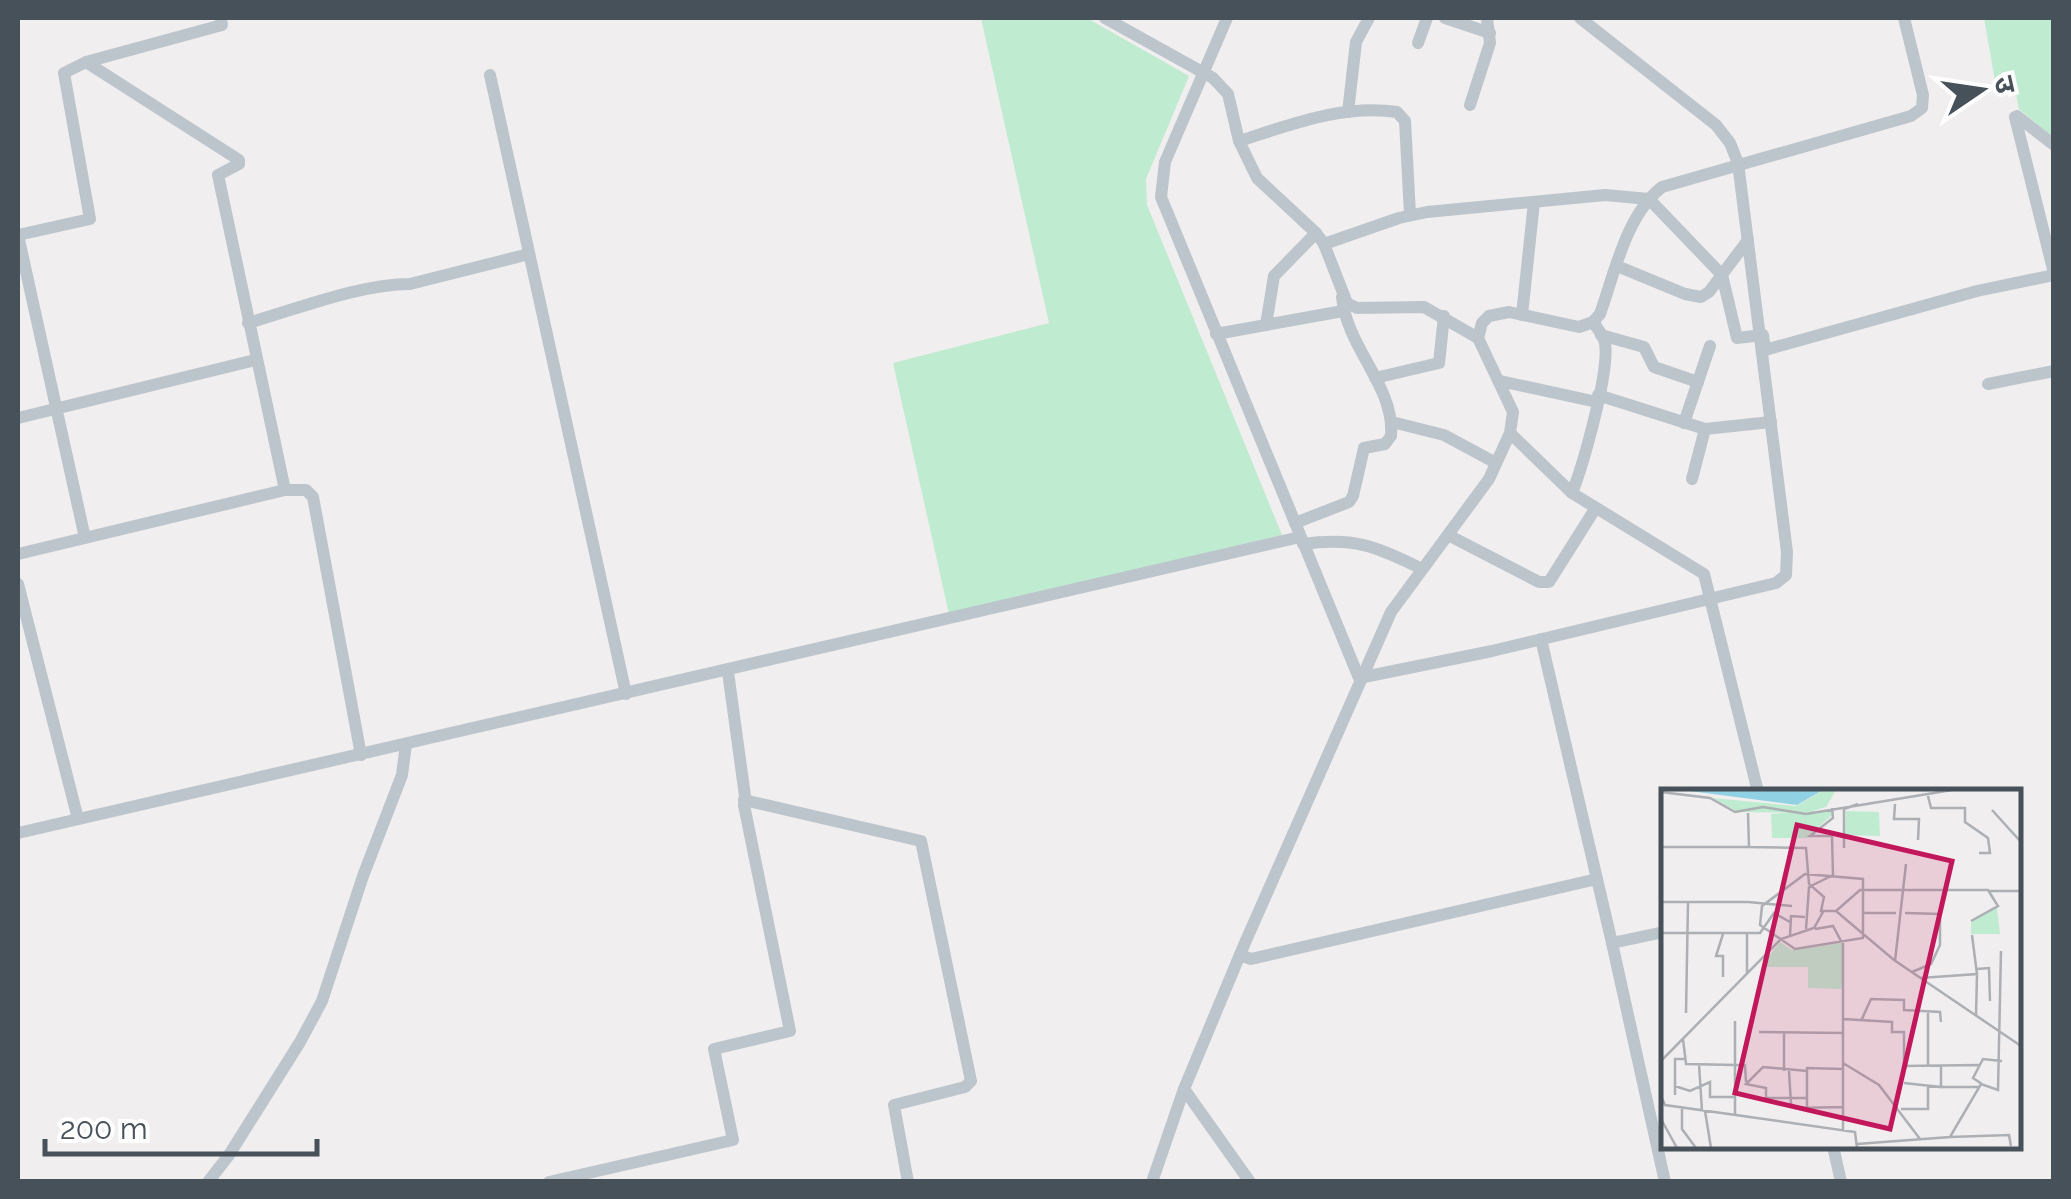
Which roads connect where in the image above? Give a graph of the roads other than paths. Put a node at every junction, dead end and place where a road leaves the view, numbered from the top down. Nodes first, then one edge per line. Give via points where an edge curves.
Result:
1 (221, 18) edge
2 (1106, 18) edge
3 (1227, 18) edge
4 (1369, 18) edge
5 (1427, 18) edge
6 (1445, 18) edge
7 (1486, 18) edge
8 (1580, 18) edge
9 (1904, 18) edge
10 (1490, 33) junction
11 (1418, 43) dead end
12 (86, 62) junction
13 (1201, 72) junction
14 (490, 75) dead end
15 (1470, 105) dead end
16 (1348, 112) junction
17 (1240, 142) junction
18 (2054, 144) edge
19 (1738, 163) junction
20 (1649, 200) junction
21 (1534, 202) junction
22 (1410, 214) junction
23 (1320, 239) junction
24 (1748, 240) junction
25 (529, 254) junction
26 (1617, 266) junction
27 (2054, 274) edge
28 (1722, 275) junction
29 (1342, 304) junction
30 (1522, 315) junction
31 (1444, 316) junction
32 (1593, 322) junction
33 (248, 323) junction
34 (1266, 325) junction
35 (1216, 334) junction
36 (1602, 335) junction
37 (1760, 336) junction
38 (1478, 338) junction
39 (1710, 346) dead end
40 (255, 360) junction
41 (2054, 370) edge
42 (1375, 378) junction
43 (1500, 382) junction
44 (1698, 382) junction
45 (1988, 384) dead end
46 (1597, 398) junction
47 (56, 408) junction
48 (18, 418) edge
49 (1392, 422) junction
50 (1771, 422) junction
51 (1684, 424) junction
52 (1705, 428) junction
53 (1510, 432) junction
54 (1496, 462) junction
55 (1692, 480) dead end
56 (284, 490) junction
57 (1572, 493) junction
58 (1595, 509) junction
59 (1294, 523) junction
60 (1448, 535) junction
61 (84, 538) junction
62 (1302, 541) junction
63 (18, 554) edge
64 (1420, 568) junction
65 (18, 584) edge
66 (1710, 597) junction
67 (1541, 639) junction
68 (728, 672) junction
69 (1359, 678) junction
70 (626, 694) junction
71 (406, 744) junction
72 (361, 755) junction
73 (1757, 789) edge
74 (744, 800) junction
75 (78, 819) junction
76 (18, 833) edge
77 (1596, 879) junction
78 (1661, 933) edge
79 (1612, 943) junction
80 (1240, 955) junction
81 (1184, 1088) junction
82 (1834, 1149) edge
83 (1158, 1165) junction
84 (208, 1182) edge
85 (549, 1182) edge
86 (908, 1182) edge
87 (1152, 1182) edge
88 (1169, 1182) edge
89 (1250, 1182) edge
90 (1664, 1182) edge
91 (1841, 1182) edge

1 - 12 street via 222,25
2 - 13 street
3 - 13 street
4 - 16 street via 1356,42
5 - 11 street
6 - 10 street
7 - 10 street
8 - 19 street via 1716,125
9 - 19 street via 1922,108
10 - 15 street
12 - 33 street via 239,160 218,175
12 - 47 street via 64,73 90,219 18,235
13 - 17 street via 1225,88
13 - 35 street via 1160,187
14 - 25 street
16 - 17 street
16 - 22 street via 1390,110 1404,118
17 - 23 street via 1257,178
18 - 27 street via 2015,117
19 - 20 street via 1667,184
19 - 24 street
20 - 21 street via 1605,195
20 - 26 street
20 - 28 street
21 - 22 street
21 - 30 street
22 - 23 street
23 - 29 street
23 - 34 street via 1290,256 1274,276
24 - 28 street
24 - 37 street
25 - 33 street
25 - 70 street
26 - 28 street via 1695,297 1705,296
26 - 32 street
27 - 37 street via 1765,350
28 - 37 street via 1735,336
29 - 31 street via 1411,305
29 - 34 street
29 - 42 street
30 - 32 street via 1580,327
30 - 38 street via 1490,316
31 - 38 street
31 - 42 street via 1439,363
32 - 36 street
33 - 40 street
34 - 35 street
35 - 59 street
36 - 44 street via 1644,347 1654,368
36 - 46 street
37 - 50 street
38 - 43 street
39 - 44 street
40 - 47 street
40 - 56 street
41 - 45 street
42 - 49 street
43 - 46 street
43 - 53 street via 1513,412
44 - 51 street
46 - 51 street
46 - 57 street
47 - 48 street
47 - 61 street
49 - 54 street via 1444,435
49 - 59 street via 1389,442 1364,448 1352,499
50 - 52 street
50 - 66 street via 1786,575
51 - 52 street
52 - 55 street
53 - 54 street
53 - 57 street
54 - 60 street
56 - 61 street
56 - 72 street via 306,490 313,497
57 - 58 street
58 - 60 street via 1549,582
58 - 66 street via 1701,571
59 - 62 street
60 - 64 street
61 - 63 street
62 - 64 street via 1362,542
62 - 68 street
62 - 69 street
64 - 69 street
65 - 75 street
66 - 67 street
66 - 73 street
67 - 69 street
67 - 77 street
68 - 70 street
68 - 74 street
69 - 80 street
70 - 71 street
71 - 72 street
71 - 84 street via 402,775 322,1001
72 - 75 street
74 - 85 street via 790,1031 714,1049 733,1140
74 - 86 street via 922,841 971,1081 894,1105
75 - 76 street
77 - 79 street
77 - 80 street via 1251,958
78 - 79 street
79 - 90 street
80 - 81 street
81 - 83 street
81 - 89 street
82 - 91 street
83 - 87 street
83 - 88 street

